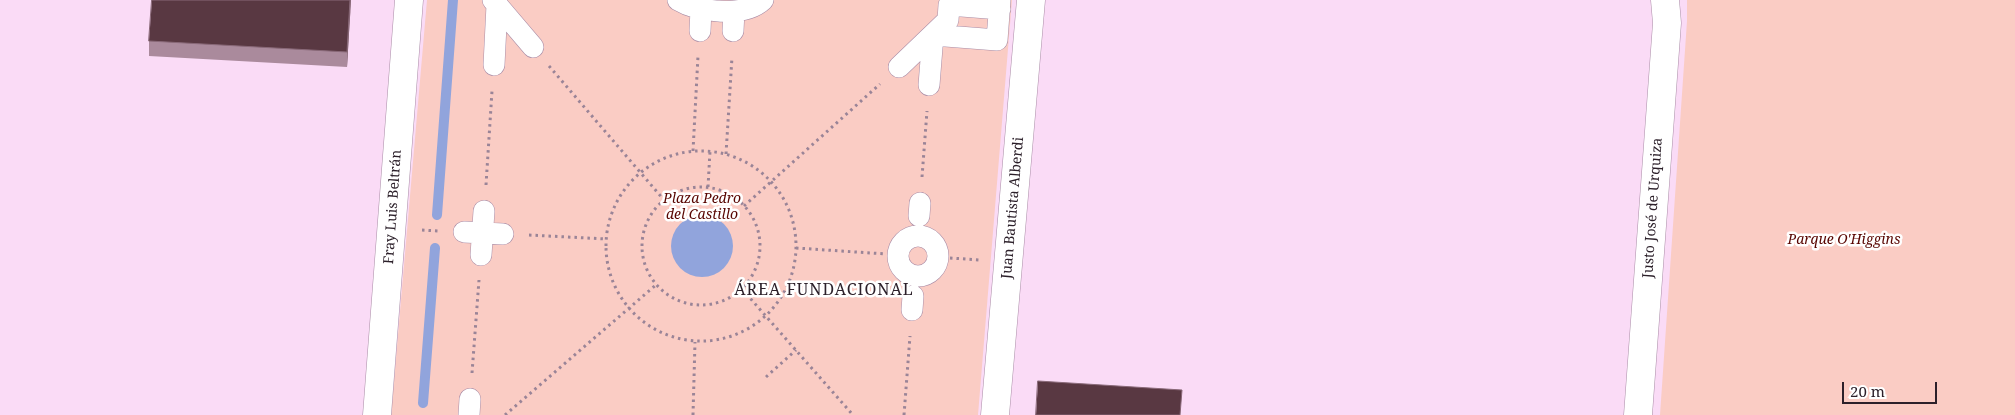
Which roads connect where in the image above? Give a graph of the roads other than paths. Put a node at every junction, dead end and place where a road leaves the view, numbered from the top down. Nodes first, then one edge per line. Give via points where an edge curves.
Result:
1 (409, 0) edge
2 (678, 0) edge
3 (763, 0) edge
4 (1031, 0) edge
5 (1665, 0) edge
6 (495, 3) edge
7 (1000, 4) edge
8 (701, 9) junction
9 (734, 10) junction
10 (700, 31) road end
11 (733, 32) road end
12 (933, 36) junction
13 (956, 37) junction
14 (533, 47) road end
15 (931, 64) junction
16 (494, 65) road end
17 (899, 67) road end
18 (929, 85) road end
19 (484, 210) road end
20 (481, 255) road end
21 (914, 293) joint
22 (377, 415) edge
23 (995, 415) edge
24 (1638, 415) edge

1 - 22 street, Fray Luis Beltrán
2 - 8 street
3 - 9 street via 749,9
4 - 23 street, Juan Bautista Alberdi
5 - 24 street, Justo José de Urquiza via 1666,33
6 - 14 street
6 - 16 street
7 - 12 street via 949,5 948,20
7 - 13 street via 997,40
8 - 9 street
8 - 10 street
9 - 11 street
12 - 13 street
12 - 15 street
12 - 17 street
13 - 15 street
15 - 18 street
19 - 20 street
21 - 21 street via 892,254 919,220 929,240 944,258

